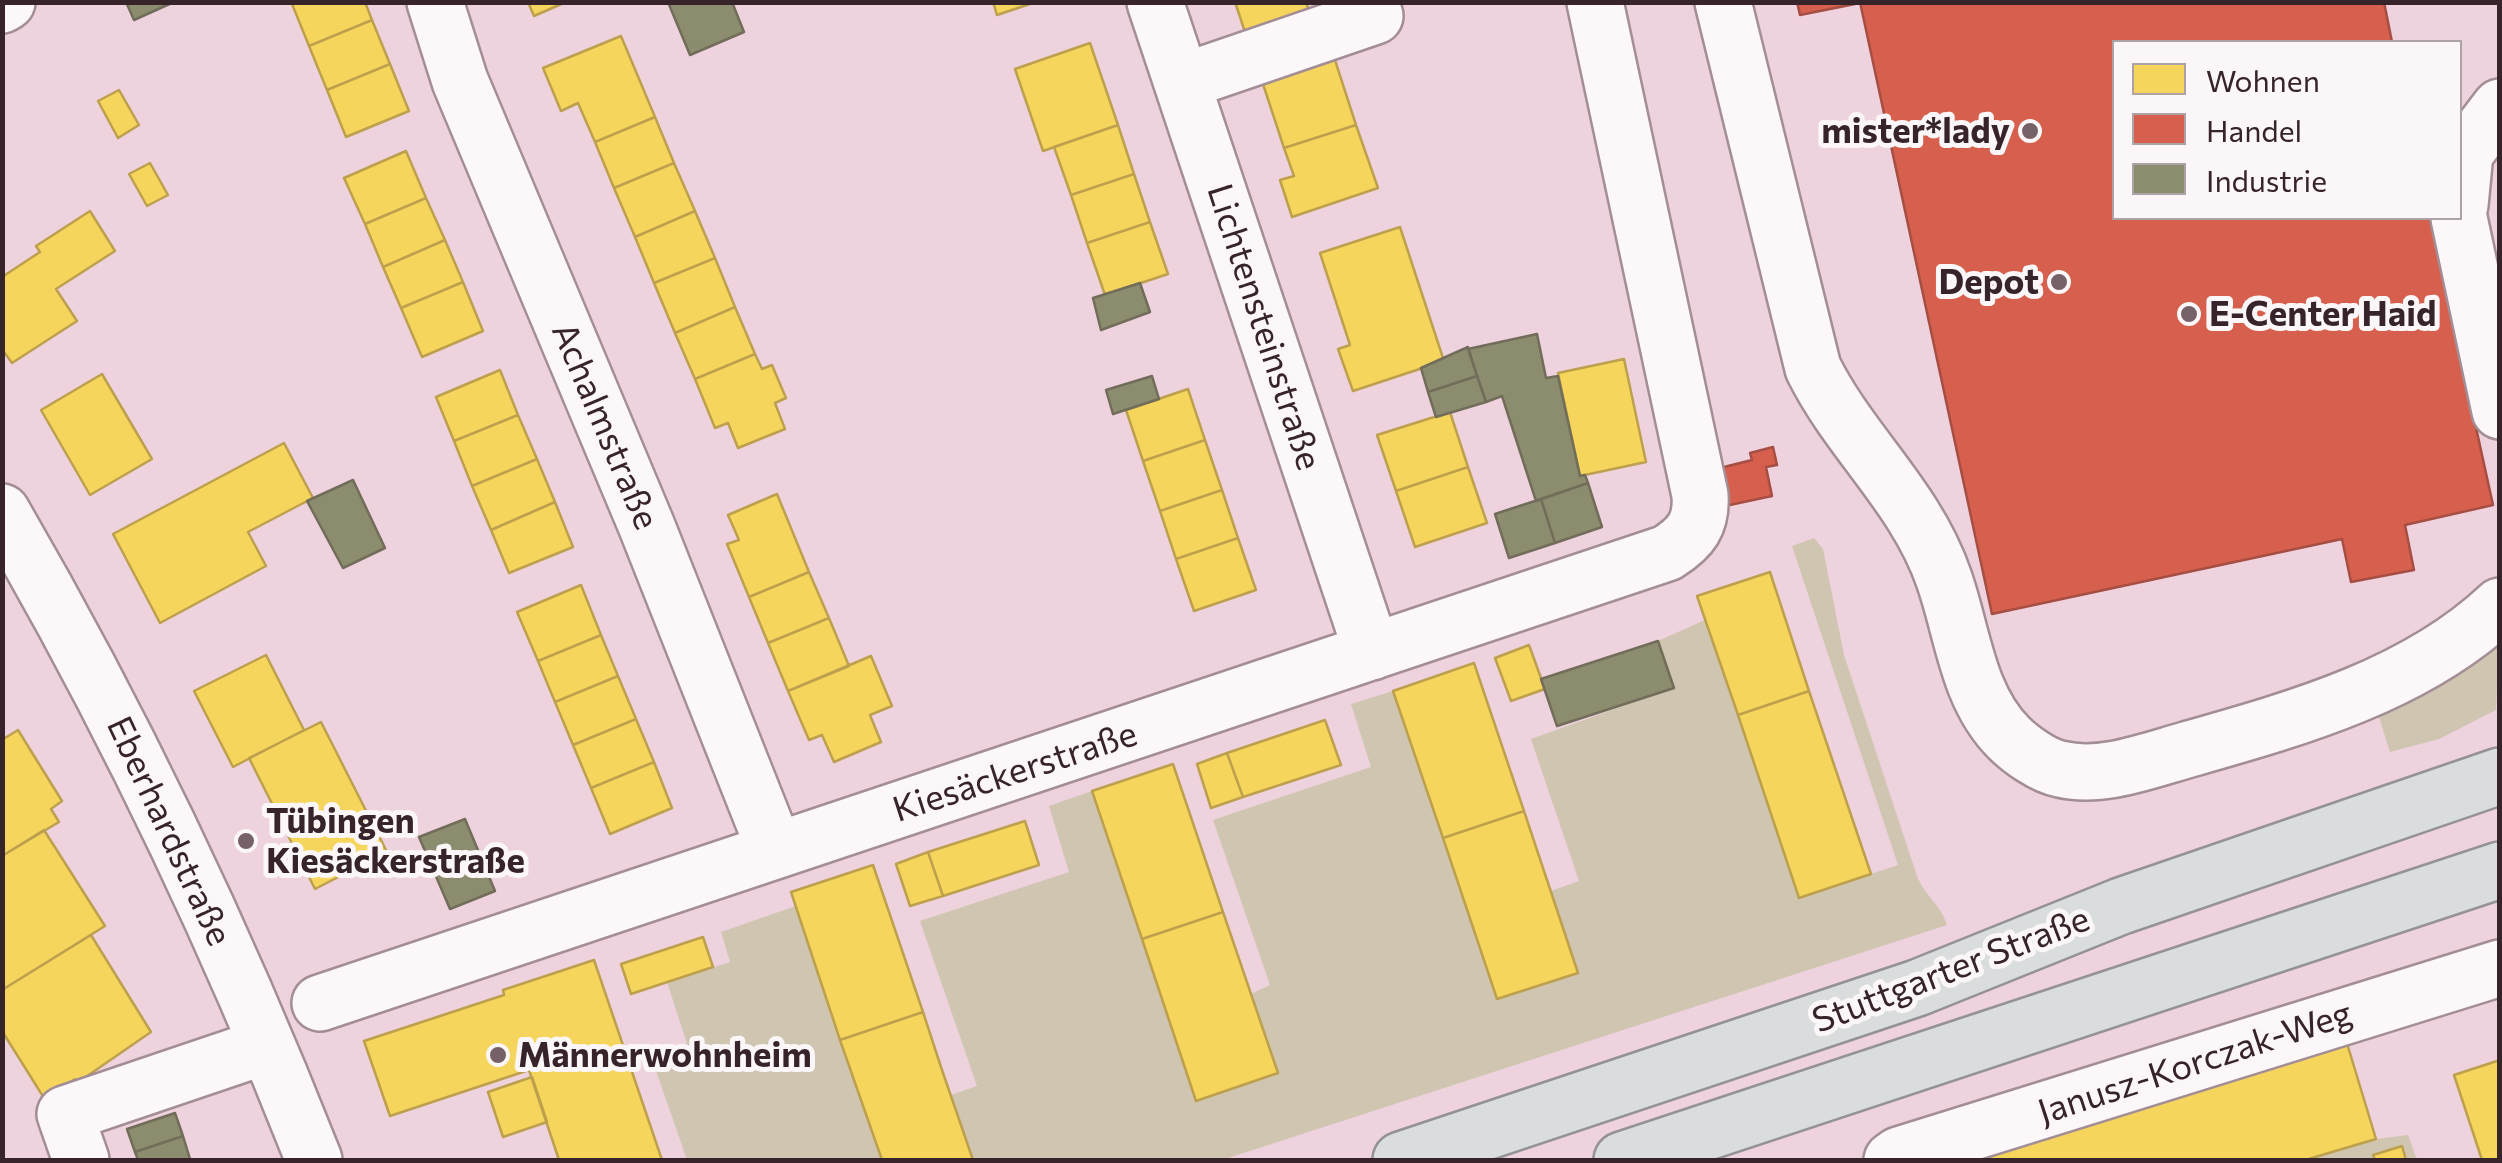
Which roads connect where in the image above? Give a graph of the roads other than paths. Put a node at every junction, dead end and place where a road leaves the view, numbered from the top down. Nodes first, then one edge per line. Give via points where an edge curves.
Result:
1 (436, 2) edge
2 (1156, 2) edge
3 (1595, 2) edge
4 (1724, 2) edge
5 (1378, 24) edge
6 (1182, 82) junction
7 (2500, 107) edge
8 (2462, 185) edge
9 (2459, 220) edge
10 (2500, 411) edge
11 (2, 512) edge
12 (2500, 606) edge
13 (1372, 652) junction
14 (2500, 776) edge
15 (775, 850) junction
16 (2500, 870) edge
17 (2500, 968) edge
18 (320, 1002) dead end
19 (266, 1046) junction
20 (82, 1160) edge
21 (314, 1160) edge
22 (1401, 1160) edge
23 (1622, 1160) edge
24 (1892, 1160) edge

1 - 15 street, Achalmstraße via 460,81
2 - 6 street, Lichtensteinstraße
3 - 13 street, Kiesäckerstraße via 1693,457 1698,521 1667,553
4 - 12 street via 1812,368 1912,511 1944,576 1973,682 2010,740 2058,769 2094,772 2140,763 2319,709 2403,673 2471,633
5 - 6 street
6 - 13 street, Lichtensteinstraße
7 - 8 street via 2465,154
9 - 10 street
11 - 19 street, Eberhardstraße via 121,726 196,878
13 - 15 street, Kiesäckerstraße
14 - 22 main road, Stuttgarter Straße via 2121,906 1917,988
15 - 18 street, Kiesäckerstraße
16 - 23 main road, Stuttgarter Straße
17 - 24 street, Janusz-Korczak-Weg
19 - 20 street via 66,1114
19 - 21 street, Eberhardstraße

